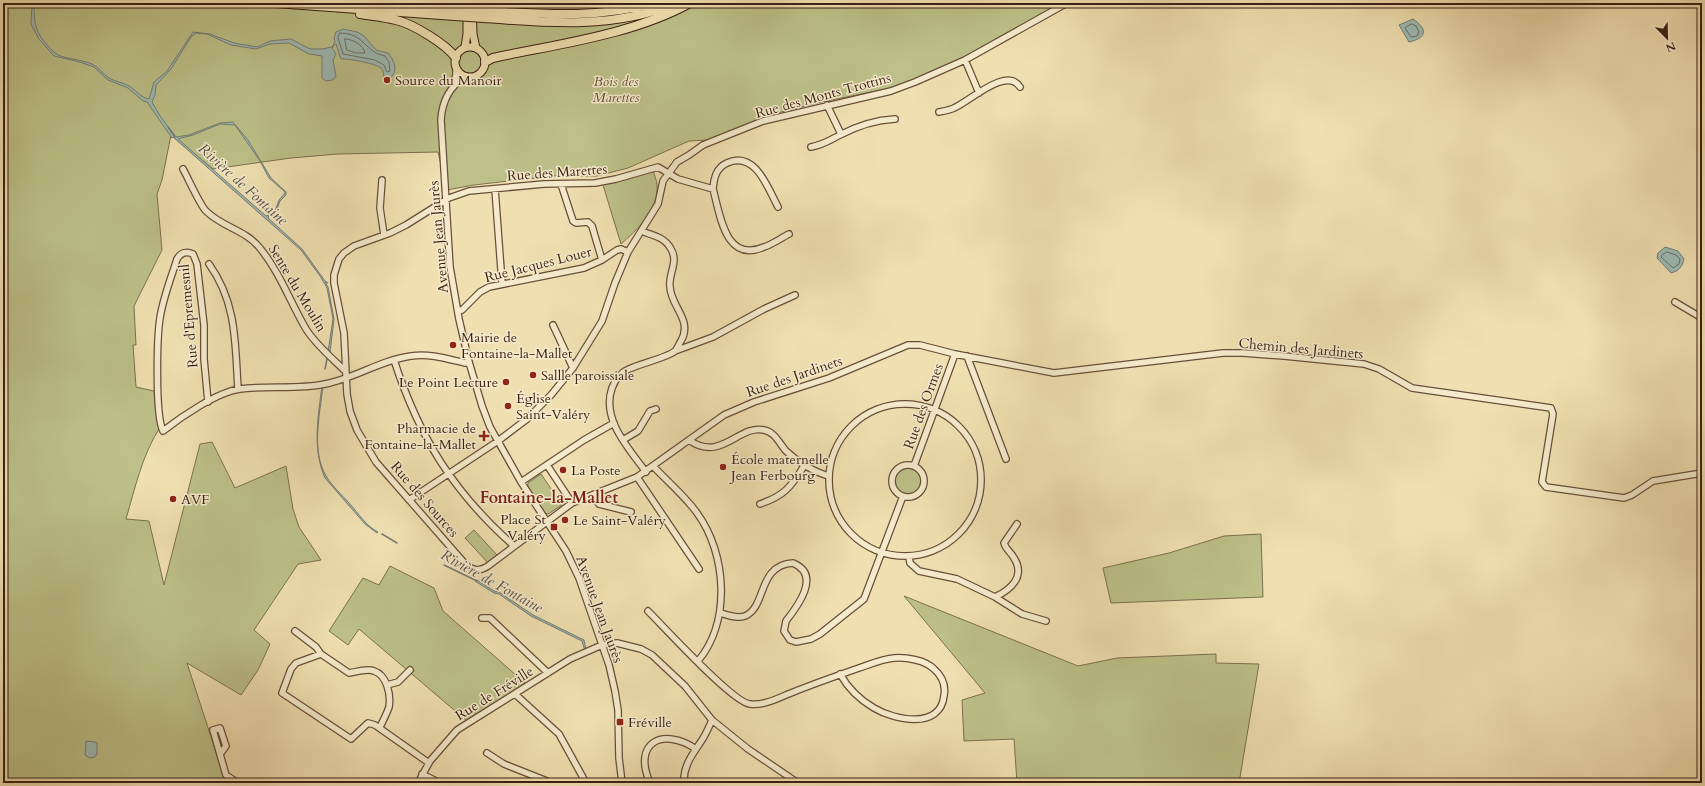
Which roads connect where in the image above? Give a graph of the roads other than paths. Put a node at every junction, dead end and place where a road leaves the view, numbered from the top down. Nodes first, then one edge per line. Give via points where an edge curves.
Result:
1 (275, 3) edge
2 (370, 3) edge
3 (467, 3) edge
4 (472, 3) edge
5 (654, 3) edge
6 (676, 3) edge
7 (690, 3) edge
8 (1067, 3) edge
9 (290, 4) junction
10 (455, 12) junction
11 (484, 15) junction
12 (465, 48) junction
13 (476, 48) junction
14 (965, 60) junction
15 (485, 62) junction
16 (456, 63) junction
17 (466, 76) junction
18 (1020, 87) dead end
19 (453, 88) junction
20 (979, 93) junction
21 (827, 105) junction
22 (939, 112) dead end
23 (895, 120) dead end
24 (841, 134) junction
25 (811, 147) dead end
26 (183, 169) dead end
27 (669, 173) junction
28 (382, 180) dead end
29 (561, 184) junction
30 (495, 188) junction
31 (713, 189) junction
32 (445, 201) junction
33 (778, 207) dead end
34 (641, 231) junction
35 (789, 234) dead end
36 (384, 235) junction
37 (628, 252) junction
38 (602, 260) junction
39 (209, 264) dead end
40 (502, 283) junction
41 (795, 295) dead end
42 (1675, 302) dead end
43 (458, 311) junction
44 (1702, 318) edge
45 (553, 325) dead end
46 (685, 334) junction
47 (696, 343) junction
48 (675, 351) junction
49 (955, 354) junction
50 (967, 356) junction
51 (394, 360) junction
52 (470, 362) junction
53 (573, 368) junction
54 (345, 371) junction
55 (1042, 372) joint
56 (345, 378) junction
57 (238, 389) junction
58 (208, 402) junction
59 (656, 409) dead end
60 (934, 409) junction
61 (614, 423) junction
62 (623, 440) junction
63 (689, 440) junction
64 (498, 441) junction
65 (1006, 459) dead end
66 (547, 466) junction
67 (804, 466) junction
68 (914, 466) junction
69 (654, 467) junction
70 (646, 472) junction
71 (1702, 473) edge
72 (448, 474) junction
73 (828, 476) junction
74 (637, 478) junction
75 (521, 482) junction
76 (592, 495) junction
77 (903, 496) junction
78 (409, 500) junction
79 (572, 503) junction
80 (760, 504) dead end
81 (631, 512) dead end
82 (546, 521) junction
83 (1017, 524) dead end
84 (514, 546) junction
85 (881, 553) junction
86 (909, 557) junction
87 (699, 569) dead end
88 (995, 597) junction
89 (648, 611) dead end
90 (720, 613) junction
91 (482, 618) dead end
92 (1046, 621) dead end
93 (295, 631) dead end
94 (602, 645) junction
95 (321, 654) junction
96 (698, 661) junction
97 (410, 670) dead end
98 (548, 673) junction
99 (840, 674) junction
100 (387, 685) junction
101 (515, 694) junction
102 (712, 720) junction
103 (380, 727) junction
104 (696, 749) junction
105 (487, 753) dead end
106 (220, 754) dead end
107 (429, 763) junction
108 (422, 774) junction
109 (238, 783) edge
110 (418, 783) edge
111 (440, 783) edge
112 (552, 783) edge
113 (586, 783) edge
114 (622, 783) edge
115 (650, 783) edge
116 (684, 783) edge
117 (798, 783) edge

1 - 9 highway
2 - 10 highway
3 - 12 main road
4 - 13 main road
5 - 11 highway via 630,9 586,14
6 - 11 highway via 638,15 594,22 559,23
7 - 15 highway via 642,24 493,58
8 - 14 street, Rue des Monts Trottins
9 - 10 highway
9 - 16 highway via 398,20 436,41 452,53
10 - 11 highway, bridge
12 - 13 main road
12 - 16 main road via 461,50
13 - 15 main road via 483,54
14 - 20 street
14 - 21 street, Rue des Monts Trottins via 891,90
15 - 17 main road via 478,75
16 - 17 main road via 459,71
16 - 19 street, Avenue Jean Jaurès
17 - 19 street, Avenue Jean Jaurès
18 - 20 street via 1012,80 1004,81
19 - 32 street, Avenue Jean Jaurès via 442,112
20 - 22 street via 954,109
21 - 24 street
21 - 27 street, Rue des Monts Trottins via 764,121 703,145 677,162
23 - 24 street via 883,120
24 - 25 street via 823,145
26 - 54 street, Sente du Moulin via 206,211 251,238 262,251 280,277 306,328 324,351
27 - 29 street, Rue des Marettes via 656,167 600,182
27 - 31 street, Rue des Marettes via 678,179
27 - 34 street, Rue des Monts Trottins via 660,187 658,204
28 - 36 street via 380,208
29 - 30 street, Rue des Marettes
29 - 38 street via 573,221 588,222 592,226
30 - 32 street, Rue des Marettes via 469,191
30 - 40 street
31 - 33 street via 714,177 725,164 746,161 760,173
31 - 35 street via 724,231 730,241 739,248 764,248
32 - 36 street, Rue des Marettes
32 - 43 street, Avenue Jean Jaurès via 450,267
34 - 37 street, Rue des Monts Trottins
34 - 46 street via 658,236 671,248 674,256 669,281 671,296 684,321
36 - 54 street, Rue des Sources via 349,249 339,259 336,267 334,283 344,333
37 - 38 street, Rue Jacques Louer via 617,250
37 - 53 street, Rue des Monts Trottins via 602,321
38 - 40 street, Rue Jacques Louer via 584,268
39 - 57 street via 225,292 231,312
40 - 43 street, Rue Jacques Louer via 489,286
41 - 47 street via 724,332
42 - 44 street
43 - 52 street, Avenue Jean Jaurès
45 - 53 street
46 - 47 street
46 - 48 street
47 - 48 street
48 - 61 street via 628,369 618,376 609,401
49 - 50 street, Rue des Jardinets
49 - 60 street, Rue des Ormes
49 - 63 street, Rue des Jardinets via 920,345 908,345 830,378 754,402 724,415
50 - 55 street, Rue des Jardinets
50 - 65 street
51 - 52 street via 412,355 428,355
51 - 56 street
51 - 72 street via 420,427
52 - 64 street, Avenue Jean Jaurès via 482,406
53 - 64 street, Rue des Monts Trottins via 527,419
54 - 56 street, Rue des Sources
55 - 71 street, Chemin des Jardinets via 1065,373 1243,352 1364,364 1379,369 1412,388 1550,408 1553,414 1542,482 1546,487 1624,498 1653,481
56 - 57 street via 318,385
56 - 78 street, Rue des Sources via 350,411 357,430 376,462
57 - 58 street
58 - 58 street, Rue d'Epremesnil via 204,325 197,264 193,254 186,252 177,259 160,318 158,397 163,430
59 - 62 street via 650,411 638,431
60 - 68 street, Rue des Ormes
60 - 73 street via 914,404 893,404 873,410 856,422 842,437 832,455
60 - 86 street via 949,417 972,442 982,475 981,492 971,519 956,537 926,554
61 - 62 street
61 - 66 street
62 - 70 street
63 - 67 street via 696,445 714,447 724,445 753,430 765,430
63 - 69 street, Rue des Jardinets
64 - 72 street, Rue des Monts Trottins
64 - 75 street, Avenue Jean Jaurès
66 - 75 street
66 - 79 street
67 - 73 street
67 - 80 street via 786,491 773,500
68 - 77 street, Rue des Ormes via 923,474 924,484 918,494
68 - 77 street, Rue des Ormes via 901,467 894,475 893,486
69 - 70 street, Rue des Jardinets
69 - 90 street via 690,504 706,527 719,565
70 - 74 street, Rue des Jardinets
72 - 78 street, Rue des Monts Trottins
72 - 84 street via 478,513
73 - 85 street via 830,496 836,515 848,532 863,545
74 - 76 street, Rue des Jardinets
74 - 87 street
75 - 82 street, Avenue Jean Jaurès
76 - 79 street, Rue des Jardinets
76 - 81 street via 599,504
77 - 85 street
78 - 84 street, Rue des Sources via 472,569 482,570
79 - 82 street, Rue des Jardinets
82 - 84 street, Rue des Sources
82 - 94 street, Avenue Jean Jaurès via 573,564
83 - 88 street via 1004,542 1005,548 1017,563 1018,574 1011,589
85 - 86 street
85 - 90 street via 864,599 811,639 796,642 790,640 784,631 786,621 804,596 806,587 802,568 793,563 781,566 772,573 749,614 740,617
86 - 88 street via 910,563 919,571 957,579
88 - 92 street via 1022,614
89 - 96 street
90 - 96 street via 711,639
91 - 98 street via 490,618
93 - 95 street
94 - 98 street, Rue de Fréville via 570,659
94 - 102 street via 617,643 641,649 652,655 685,686
94 - 114 street, Avenue Jean Jaurès via 617,700
95 - 100 street via 349,673 374,671
95 - 103 street via 296,663 290,670 282,693 352,739 368,724
96 - 99 street via 735,697 750,704 764,703
97 - 100 street via 398,682
98 - 101 street, Rue de Fréville
99 - 99 street via 854,693 873,708 902,719 916,720 931,716 938,710 944,697 942,679 938,672 931,666 908,659 883,660
100 - 103 street via 389,707
101 - 107 street, Rue de Fréville via 457,730
101 - 113 street via 559,734
102 - 104 street
102 - 117 street via 748,749
103 - 107 street
104 - 115 street via 673,738 651,744 646,751 644,764
104 - 116 street via 684,771
105 - 112 street via 504,764
106 - 109 street via 226,775
107 - 108 street, Rue de Fréville
108 - 110 street, Rue de Fréville
108 - 111 street

